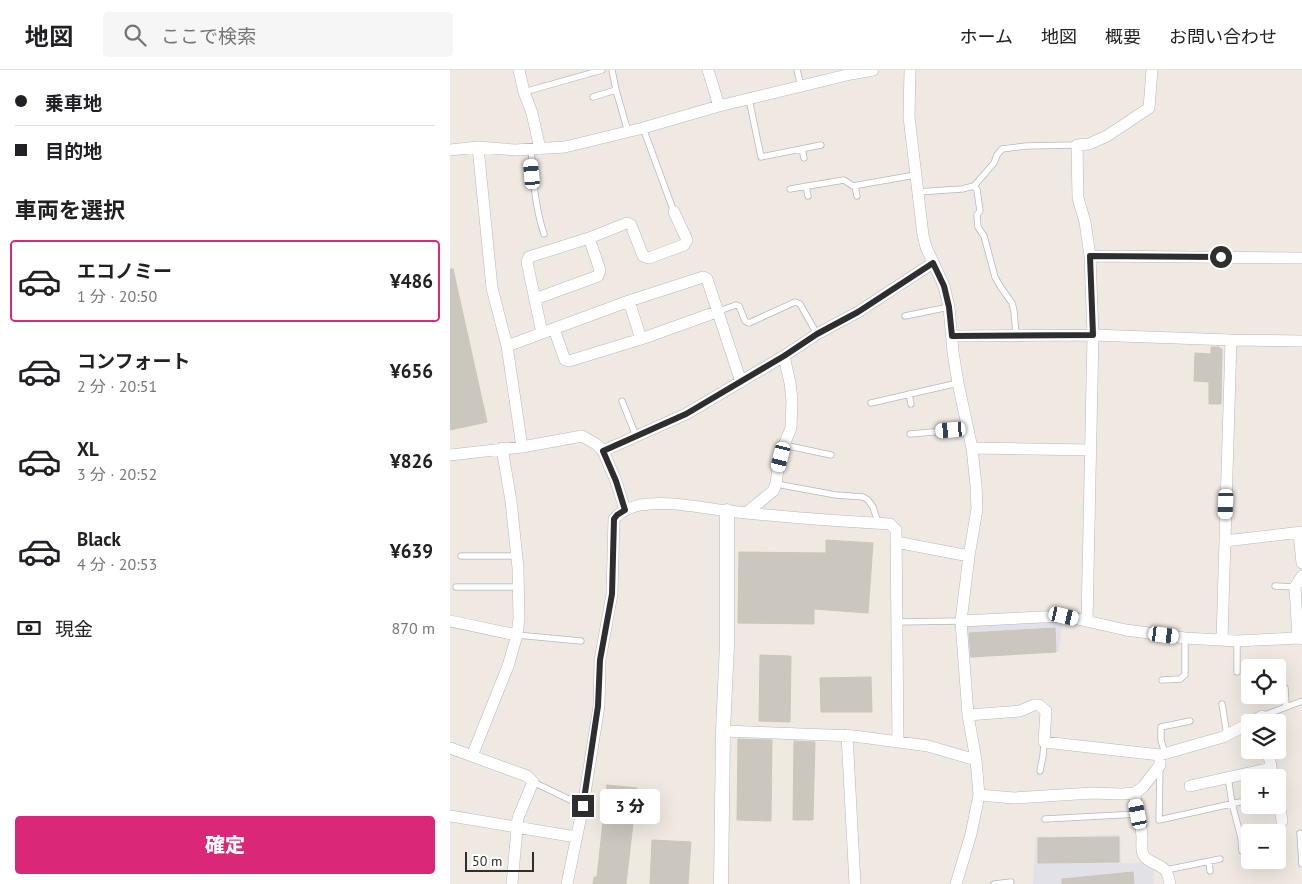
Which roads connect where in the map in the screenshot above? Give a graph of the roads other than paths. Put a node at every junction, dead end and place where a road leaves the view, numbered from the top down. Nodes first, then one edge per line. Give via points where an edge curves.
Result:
1 (519, 70) edge
2 (602, 70) edge
3 (612, 70) edge
4 (708, 70) edge
5 (797, 70) edge
6 (873, 70) edge
7 (910, 70) edge
8 (1152, 70) edge
9 (851, 72) edge
10 (801, 86) junction
11 (616, 90) junction
12 (524, 92) junction
13 (593, 96) dead end
14 (748, 98) junction
15 (719, 106) junction
16 (643, 128) junction
17 (628, 132) junction
18 (821, 145) dead end
19 (1077, 145) junction
20 (478, 147) junction
21 (535, 149) junction
22 (802, 149) junction
23 (450, 150) edge
24 (804, 158) dead end
25 (915, 175) junction
26 (806, 186) junction
27 (855, 186) junction
28 (974, 186) junction
29 (790, 189) dead end
30 (917, 192) junction
31 (808, 196) dead end
32 (856, 196) dead end
33 (674, 212) joint
34 (544, 234) dead end
35 (588, 238) junction
36 (1090, 256) junction
37 (1302, 258) edge
38 (933, 263) junction
39 (535, 299) junction
40 (630, 301) junction
41 (917, 304) dead end
42 (949, 307) junction
43 (719, 311) junction
44 (919, 313) junction
45 (904, 316) dead end
46 (554, 329) junction
47 (542, 333) junction
48 (817, 334) junction
49 (1016, 334) junction
50 (1093, 335) junction
51 (952, 336) junction
52 (641, 338) junction
53 (1230, 340) junction
54 (1302, 341) edge
55 (507, 346) junction
56 (784, 356) junction
57 (741, 382) junction
58 (958, 383) junction
59 (909, 394) junction
60 (622, 401) dead end
61 (871, 403) dead end
62 (911, 404) dead end
63 (917, 424) dead end
64 (968, 428) junction
65 (636, 436) junction
66 (784, 445) junction
67 (522, 447) junction
68 (502, 448) junction
69 (972, 448) junction
70 (1090, 450) junction
71 (603, 451) junction
72 (450, 455) edge
73 (831, 455) dead end
74 (776, 484) junction
75 (625, 510) junction
76 (727, 511) junction
77 (746, 513) junction
78 (878, 523) junction
79 (1300, 533) edge
80 (1225, 541) junction
81 (896, 542) junction
82 (461, 556) dead end
83 (517, 556) junction
84 (968, 556) junction
85 (1302, 563) edge
86 (1302, 576) edge
87 (456, 586) dead end
88 (1275, 586) dead end
89 (519, 587) junction
90 (1295, 587) junction
91 (450, 621) edge
92 (1087, 621) junction
93 (896, 622) junction
94 (961, 622) junction
95 (517, 635) junction
96 (1185, 638) junction
97 (1300, 639) edge
98 (1222, 640) junction
99 (581, 641) dead end
100 (1237, 641) junction
101 (1236, 672) dead end
102 (1162, 680) dead end
103 (1302, 700) edge
104 (1222, 704) dead end
105 (1286, 706) joint
106 (1272, 714) edge
107 (968, 715) junction
108 (1190, 721) dead end
109 (1241, 728) edge
110 (723, 731) junction
111 (847, 735) junction
112 (1227, 735) junction
113 (898, 742) junction
114 (1044, 742) junction
115 (450, 748) edge
116 (472, 756) junction
117 (1162, 758) junction
118 (976, 760) junction
119 (1040, 771) dead end
120 (1241, 776) edge
121 (1228, 777) junction
122 (534, 782) junction
123 (1190, 786) dead end
124 (1134, 793) junction
125 (979, 795) junction
126 (1240, 802) dead end
127 (1232, 803) junction
128 (583, 806) junction
129 (1138, 814) junction
130 (1281, 814) edge
131 (450, 816) edge
132 (1045, 819) dead end
133 (1282, 821) dead end
134 (517, 828) junction
135 (1300, 833) dead end
136 (576, 837) junction
137 (1241, 838) edge
138 (1220, 859) dead end
139 (1209, 862) junction
140 (1302, 864) edge
141 (1166, 870) junction
142 (1210, 871) dead end
143 (1011, 882) dead end
144 (512, 884) edge
145 (567, 884) edge
146 (721, 884) edge
147 (855, 884) edge
148 (956, 884) edge
149 (994, 884) edge
150 (1167, 884) edge

1 - 12 street
2 - 12 lane
3 - 11 lane
4 - 15 street
5 - 10 lane
6 - 9 street
7 - 25 street via 909,117
8 - 19 street via 1149,108 1107,136
9 - 10 street
10 - 14 street
11 - 13 lane
11 - 17 lane
12 - 21 street via 532,113
14 - 15 street
14 - 22 lane via 761,157
15 - 16 street
16 - 17 street
16 - 33 lane
17 - 21 street via 565,147
18 - 22 lane
19 - 28 lane via 1002,148
19 - 36 street via 1078,198
20 - 21 street
20 - 23 street
20 - 55 street via 492,288
21 - 34 lane via 535,196
22 - 24 lane
25 - 27 lane
25 - 30 street
26 - 27 lane via 844,180
26 - 29 lane
26 - 31 lane
27 - 32 lane
28 - 30 lane
28 - 49 lane via 980,211 976,215 978,226 996,277 1012,303
30 - 38 street via 923,235
33 - 35 street via 687,240 684,245 649,258 643,256 631,225 627,223
35 - 39 street via 529,257 527,262
35 - 39 street via 600,270 598,276
36 - 37 street
36 - 50 street
38 - 42 street
38 - 48 street via 872,304
39 - 47 street
40 - 43 street via 703,277 708,279
40 - 46 street
40 - 52 street
41 - 44 lane
42 - 44 lane
42 - 51 street
43 - 48 lane via 736,304 749,323 795,302 800,304
43 - 52 street
43 - 57 street
44 - 45 lane
46 - 47 street
46 - 52 street via 565,360 570,362
47 - 55 street
48 - 56 street
49 - 50 street
49 - 51 street
50 - 53 street
50 - 70 street
51 - 58 street
53 - 54 street
53 - 80 street
55 - 67 street
56 - 57 street
56 - 66 street via 792,401 791,428
57 - 65 street via 686,414
58 - 59 lane
58 - 64 street
59 - 61 lane
59 - 62 lane
60 - 65 lane
63 - 64 lane via 914,433
64 - 69 street
65 - 71 street
66 - 73 lane
66 - 74 street
67 - 68 street
67 - 71 street via 582,436
68 - 72 street
68 - 83 street
69 - 70 street
69 - 84 street via 977,509
70 - 92 street
71 - 75 street
74 - 77 street
74 - 78 lane via 863,497 873,507
75 - 76 street via 640,505 662,504
75 - 128 street via 614,519 612,594 600,660 598,706
76 - 77 street
76 - 110 street
77 - 78 street
78 - 81 street via 890,524 896,530
79 - 80 street
79 - 85 street
80 - 98 street
81 - 84 street
81 - 93 street
82 - 83 lane
83 - 89 street
84 - 94 street
86 - 90 street
87 - 89 lane
88 - 90 lane
89 - 95 street
90 - 97 street
91 - 95 street
92 - 94 street via 1064,616
92 - 96 street
93 - 94 lane
93 - 113 street
94 - 107 street
95 - 99 lane
95 - 116 street
96 - 98 street
96 - 102 lane via 1185,674 1180,679
97 - 100 street
98 - 100 street
100 - 101 lane
103 - 105 lane
104 - 112 lane
105 - 106 lane
107 - 114 street via 1020,711 1039,705 1046,711
107 - 118 street
108 - 117 lane via 1161,727
109 - 112 street
110 - 111 street
110 - 146 street
111 - 113 street
111 - 147 street
112 - 117 street
113 - 118 street via 928,746
114 - 117 street
114 - 119 lane
115 - 116 street
116 - 122 street via 527,776
117 - 124 street via 1143,787
117 - 127 lane via 1159,820
118 - 125 street
120 - 121 street
121 - 123 street
121 - 127 lane
122 - 128 lane
122 - 134 street via 518,818
124 - 125 street via 1014,798
124 - 129 street
125 - 148 street
126 - 127 lane
127 - 137 lane
128 - 136 street
129 - 132 lane
129 - 141 street via 1142,853 1149,863 1158,863
130 - 133 street
131 - 134 street
134 - 136 street
134 - 144 street
135 - 140 lane
136 - 145 street
138 - 139 lane
139 - 141 lane
139 - 142 lane
141 - 150 street
143 - 149 lane

